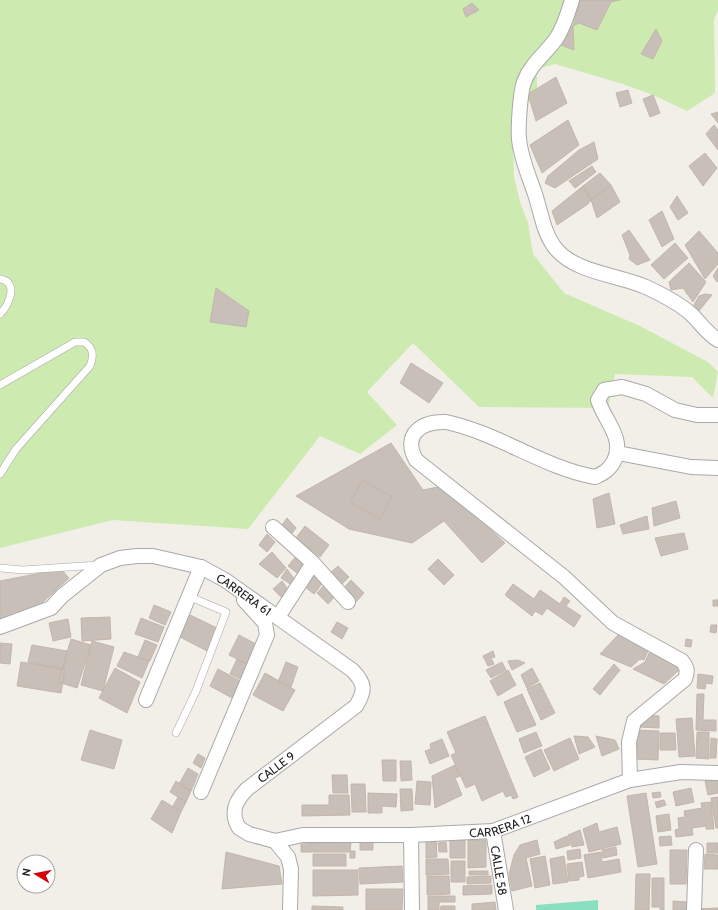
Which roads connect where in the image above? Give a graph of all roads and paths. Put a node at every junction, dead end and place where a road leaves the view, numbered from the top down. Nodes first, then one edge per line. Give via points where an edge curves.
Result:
1 (572, 0) edge
2 (0, 279) edge
3 (0, 314) edge
4 (718, 340) edge
5 (0, 385) edge
6 (718, 415) edge
7 (618, 453) junction
8 (718, 468) edge
9 (0, 474) edge
10 (273, 527) dead end
11 (313, 563) junction
12 (100, 565) junction
13 (201, 567) junction
14 (0, 568) edge
15 (225, 580) junction
16 (188, 596) junction
17 (348, 602) dead end
18 (278, 617) junction
19 (0, 627) edge
20 (363, 688) joint
21 (146, 700) dead end
22 (176, 733) dead end
23 (718, 773) edge
24 (630, 780) junction
25 (201, 792) dead end
26 (493, 831) junction
27 (412, 835) junction
28 (275, 841) junction
29 (696, 850) dead end
30 (290, 910) edge
31 (412, 910) edge
32 (506, 910) edge
33 (694, 910) edge

1 - 4 street via 556,38 530,69 524,83 522,98 519,138 523,160 549,236 557,250 569,260 644,286 668,298 690,313
2 - 3 lane via 8,282 11,289 5,309
5 - 9 lane via 75,342 84,342 92,350 90,366 16,449
6 - 7 street via 697,415 675,410 646,394 622,387 604,390 598,400 618,441
7 - 8 street via 691,467
7 - 24 street via 608,471 595,477 562,467 501,440 446,422 420,427 410,444 412,452 421,464 564,577 613,623 682,661 687,667 685,679 634,721 629,742
10 - 11 street
11 - 17 street
11 - 18 street
12 - 13 street, CARRERA 61 via 120,558 137,556
12 - 14 lane via 24,570
12 - 19 street, CARRERA 61 via 51,608
13 - 15 street, CARRERA 61
13 - 16 street
15 - 18 street, CARRERA 61
15 - 25 street via 265,623 267,635
16 - 21 street
16 - 22 lane via 226,612 196,691
18 - 20 street, CARRERA 61 via 352,670 360,678
20 - 28 street, CALLE 9 via 356,706 247,789 238,799 234,812 239,828 249,834
23 - 24 street, CARRERA 12 via 681,772
24 - 26 street, CARRERA 12
26 - 27 street, CARRERA 12
26 - 32 street, CALLE 58
27 - 28 street, CARRERA 12 via 303,835
27 - 31 street
28 - 30 street via 288,856 291,869
29 - 33 street

